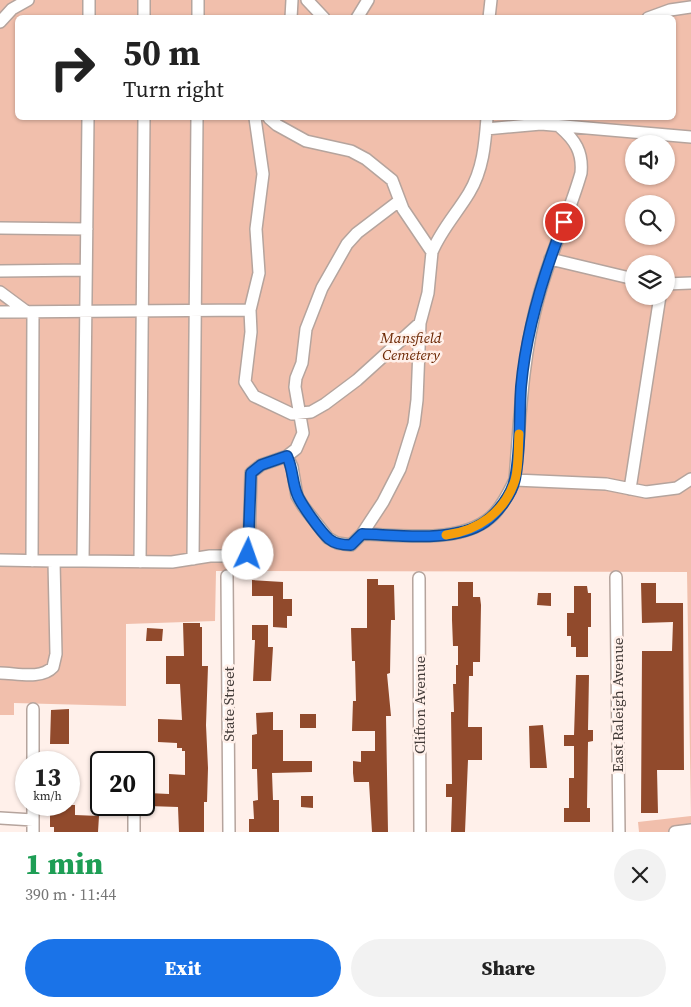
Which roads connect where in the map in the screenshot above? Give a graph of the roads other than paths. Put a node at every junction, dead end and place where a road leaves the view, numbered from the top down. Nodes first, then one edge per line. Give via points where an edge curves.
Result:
1 (28, 0) edge
2 (89, 0) edge
3 (144, 0) edge
4 (198, 0) edge
5 (292, 0) edge
6 (307, 0) edge
7 (368, 0) edge
8 (491, 0) edge
9 (691, 7) edge
10 (89, 15) edge
11 (144, 15) edge
12 (198, 15) edge
13 (292, 15) edge
14 (321, 15) edge
15 (359, 15) edge
16 (489, 15) edge
17 (656, 15) edge
18 (0, 22) edge
19 (88, 120) edge
20 (144, 120) edge
21 (198, 120) edge
22 (256, 120) edge
23 (271, 120) edge
24 (487, 120) edge
25 (560, 126) junction
26 (486, 130) junction
27 (691, 137) edge
28 (399, 201) junction
29 (0, 228) edge
30 (87, 229) junction
31 (432, 252) junction
32 (550, 259) junction
33 (86, 270) junction
34 (0, 271) edge
35 (625, 277) edge
36 (691, 283) edge
37 (675, 284) edge
38 (0, 292) edge
39 (659, 305) edge
40 (196, 310) junction
41 (250, 310) junction
42 (0, 312) edge
43 (30, 312) junction
44 (86, 312) junction
45 (142, 312) junction
46 (420, 324) junction
47 (298, 414) junction
48 (287, 456) junction
49 (691, 479) edge
50 (515, 480) junction
51 (677, 488) junction
52 (630, 489) junction
53 (691, 490) edge
54 (362, 534) junction
55 (194, 559) junction
56 (0, 560) edge
57 (54, 560) junction
58 (32, 561) junction
59 (84, 561) junction
60 (140, 562) junction
61 (227, 576) dead end
62 (616, 577) dead end
63 (419, 578) dead end
64 (0, 673) edge
65 (32, 709) dead end
66 (32, 751) edge
67 (33, 816) edge
68 (134, 816) edge
69 (0, 818) edge
70 (33, 820) junction
71 (691, 830) edge
72 (32, 832) edge
73 (134, 832) edge
74 (229, 832) edge
75 (420, 832) edge
76 (619, 832) edge
77 (675, 832) edge

1 - 18 street via 12,9
2 - 10 street
3 - 11 street
4 - 12 street
5 - 13 street
6 - 14 street
7 - 15 street
8 - 16 street
9 - 17 street
19 - 30 street
20 - 45 street
21 - 40 street
22 - 41 street via 263,180 256,229 259,274
23 - 28 street via 306,141 345,149 366,159 392,180
24 - 26 street
25 - 26 street via 541,124
25 - 27 street
25 - 32 street via 574,140 582,161 578,185
26 - 31 street via 483,159 477,175
28 - 31 street
28 - 47 street via 347,244 322,288 306,329 302,363 296,378
29 - 30 street
30 - 33 street
31 - 46 street via 428,293
32 - 35 street
32 - 50 street via 525,359
33 - 34 street
33 - 44 street
36 - 37 street
38 - 43 street
39 - 52 street
40 - 41 street
40 - 45 street
40 - 55 street
41 - 47 street via 246,382 254,396 286,412
42 - 43 street
43 - 44 street
43 - 58 street
44 - 45 street
44 - 59 street
45 - 60 street
46 - 47 street via 337,395 311,412
46 - 54 street via 417,400 412,431 396,477
47 - 48 street via 303,433 301,441
48 - 54 street via 297,496 328,538 351,545
48 - 55 street via 261,465 251,473 248,554
49 - 51 street
50 - 52 street via 606,484
50 - 54 street via 494,514 484,523 462,533
51 - 52 street via 646,492
51 - 53 street
55 - 60 street
56 - 58 street
57 - 58 street
57 - 59 street
57 - 64 street via 56,654 53,667 45,673
59 - 60 street
61 - 74 street, State Street
62 - 76 street, East Raleigh Avenue
63 - 75 street, Clifton Avenue
65 - 66 street
67 - 70 street
68 - 73 street
69 - 70 street
70 - 72 street
71 - 77 street

